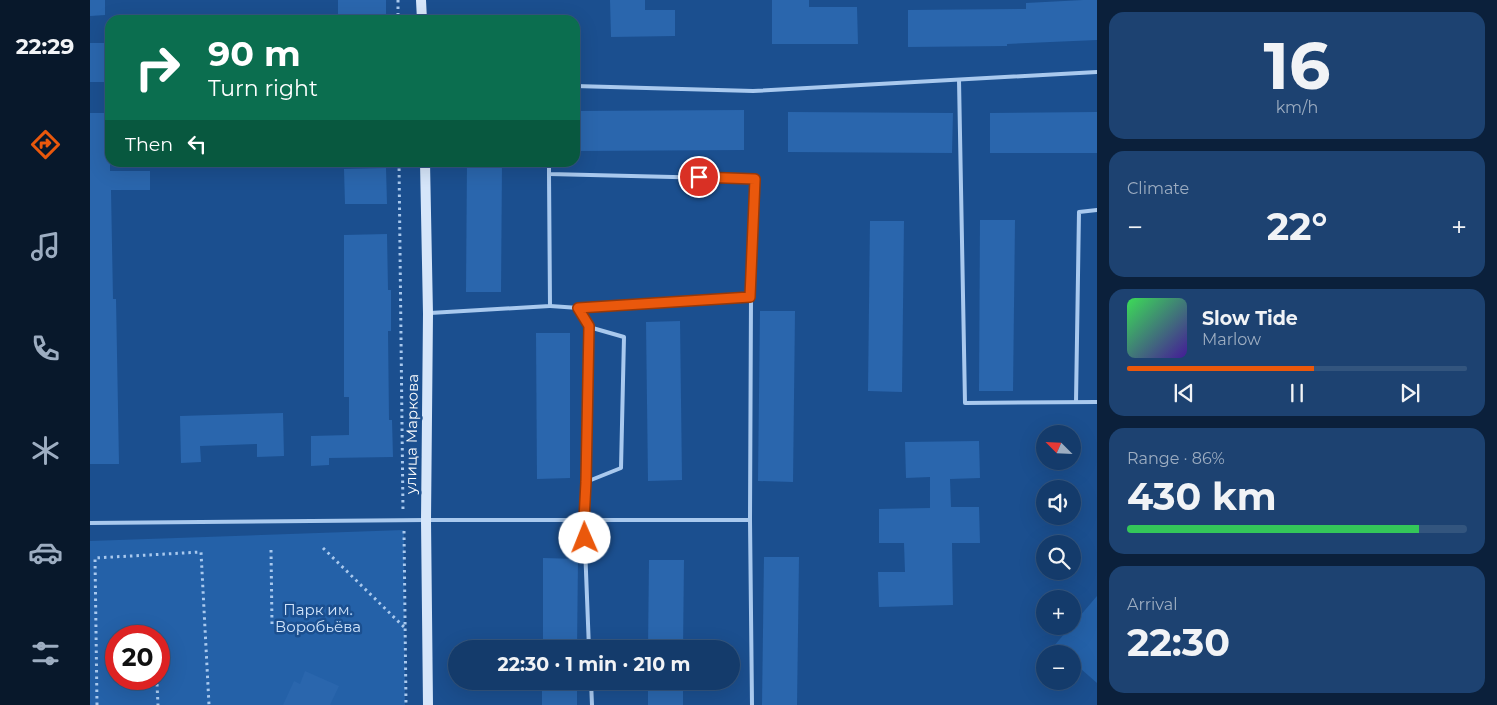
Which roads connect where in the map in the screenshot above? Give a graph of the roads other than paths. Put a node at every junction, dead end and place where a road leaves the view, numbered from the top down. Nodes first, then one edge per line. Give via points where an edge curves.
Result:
1 (421, 0) edge
2 (422, 15) edge
3 (1097, 72) edge
4 (959, 80) junction
5 (580, 86) edge
6 (425, 167) edge
7 (550, 167) edge
8 (549, 174) junction
9 (1097, 210) edge
10 (750, 297) junction
11 (550, 306) junction
12 (578, 308) junction
13 (428, 314) junction
14 (589, 326) junction
15 (1076, 402) junction
16 (1097, 402) edge
17 (586, 482) junction
18 (426, 520) junction
19 (584, 520) junction
20 (750, 520) junction
21 (90, 523) edge
22 (589, 640) edge
23 (591, 690) edge
24 (428, 705) edge
25 (592, 705) edge
26 (752, 705) edge

1 - 2 main road
3 - 4 lane
4 - 5 lane via 753,91
4 - 15 lane via 965,403
6 - 13 main road, улица Маркова
7 - 8 lane
8 - 10 lane via 755,179
8 - 11 lane
9 - 15 lane via 1079,212
10 - 12 lane
10 - 20 lane
11 - 12 lane
11 - 13 lane
12 - 14 lane
13 - 18 main road, улица Маркова
14 - 17 lane
14 - 17 lane via 624,337 621,468
15 - 16 lane
17 - 19 lane
18 - 19 lane
18 - 21 lane
18 - 24 main road, улица Маркова
19 - 20 lane
19 - 22 lane
20 - 26 lane
23 - 25 lane

